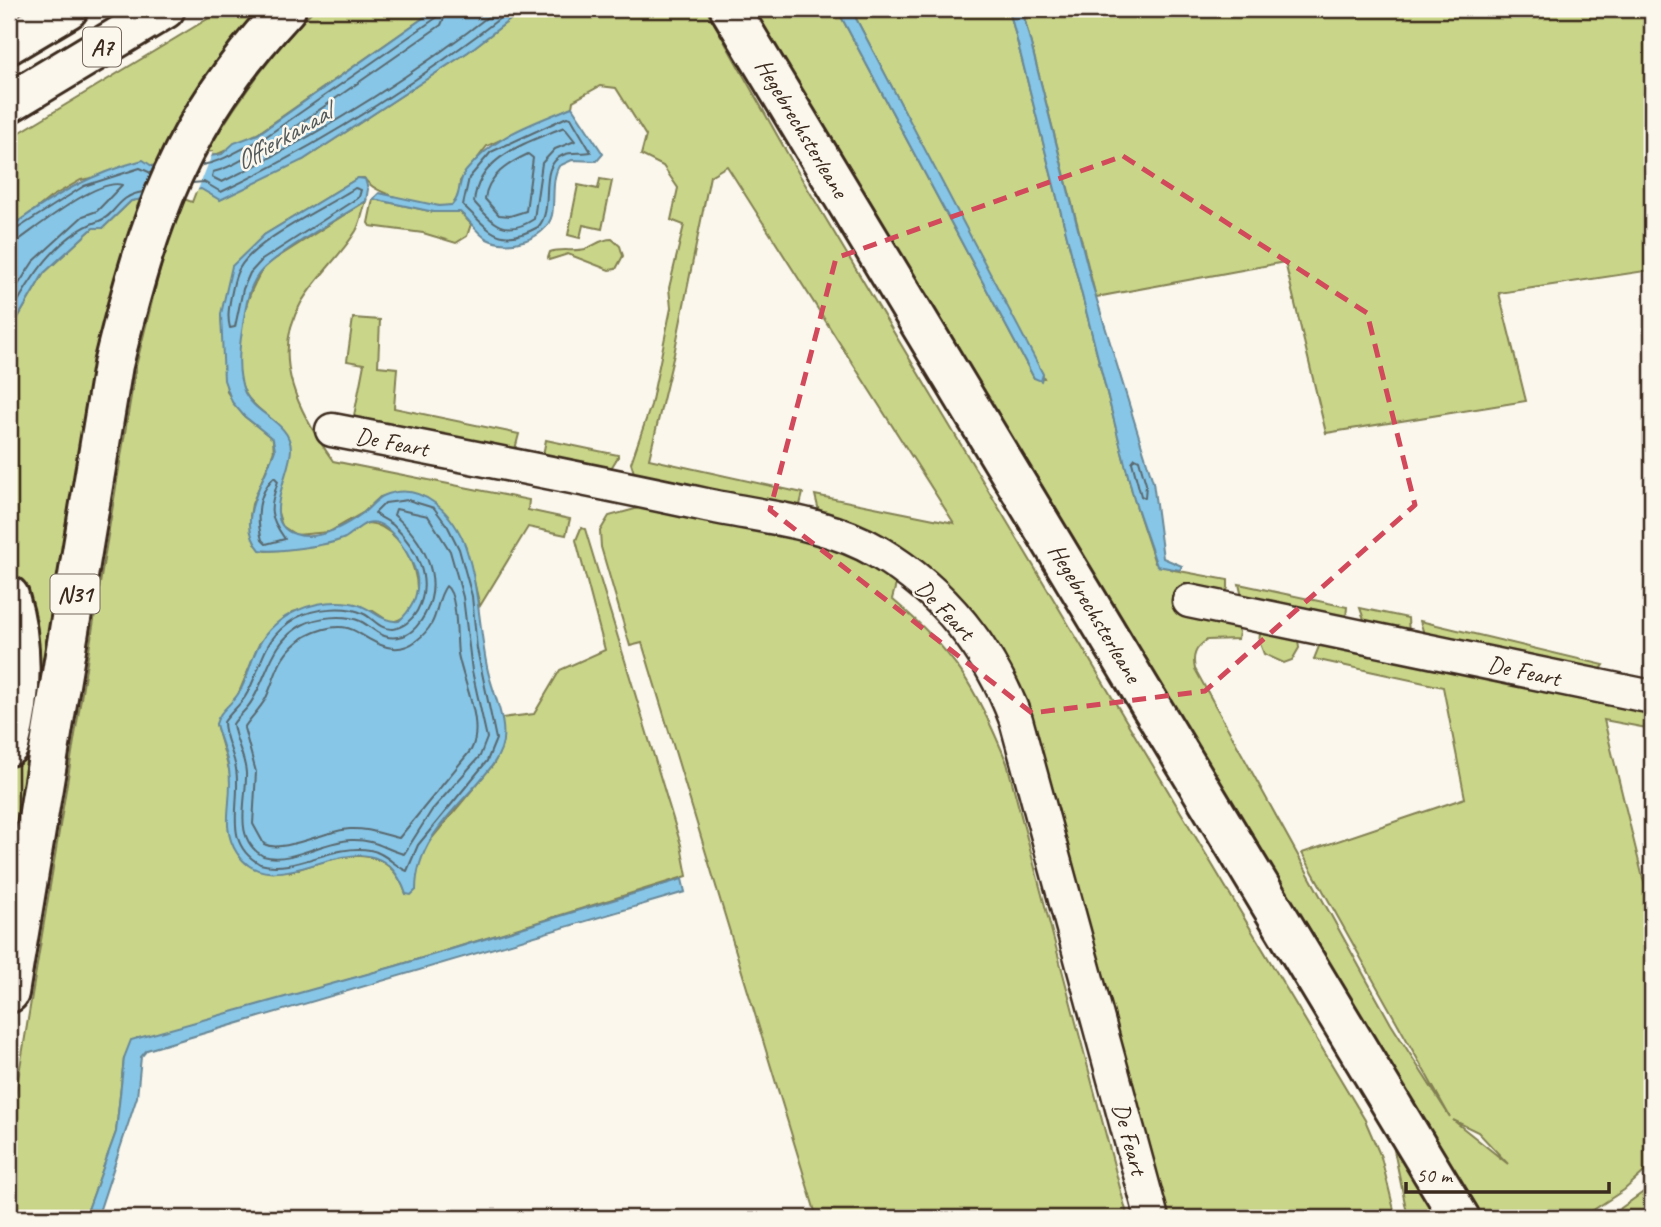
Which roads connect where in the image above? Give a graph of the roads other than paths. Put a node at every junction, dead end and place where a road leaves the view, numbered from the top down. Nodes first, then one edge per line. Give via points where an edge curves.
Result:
1 (68, 9) edge
2 (165, 9) edge
3 (286, 9) edge
4 (730, 9) edge
5 (9, 44) edge
6 (9, 103) edge
7 (332, 430) dead end
8 (9, 596) edge
9 (1189, 601) dead end
10 (1652, 698) edge
11 (9, 746) edge
12 (9, 993) edge
13 (1152, 1218) edge
14 (1460, 1218) edge

1 - 5 main road, A7
2 - 6 main road, A7
3 - 12 main road, N31 via 210,103 178,158 136,267 113,365
4 - 14 main road, Hegebrechsterleane
7 - 13 street, De Feart via 823,529 876,551 932,592 987,659 1016,720
8 - 11 main road via 15,615 20,685
9 - 10 street, De Feart

